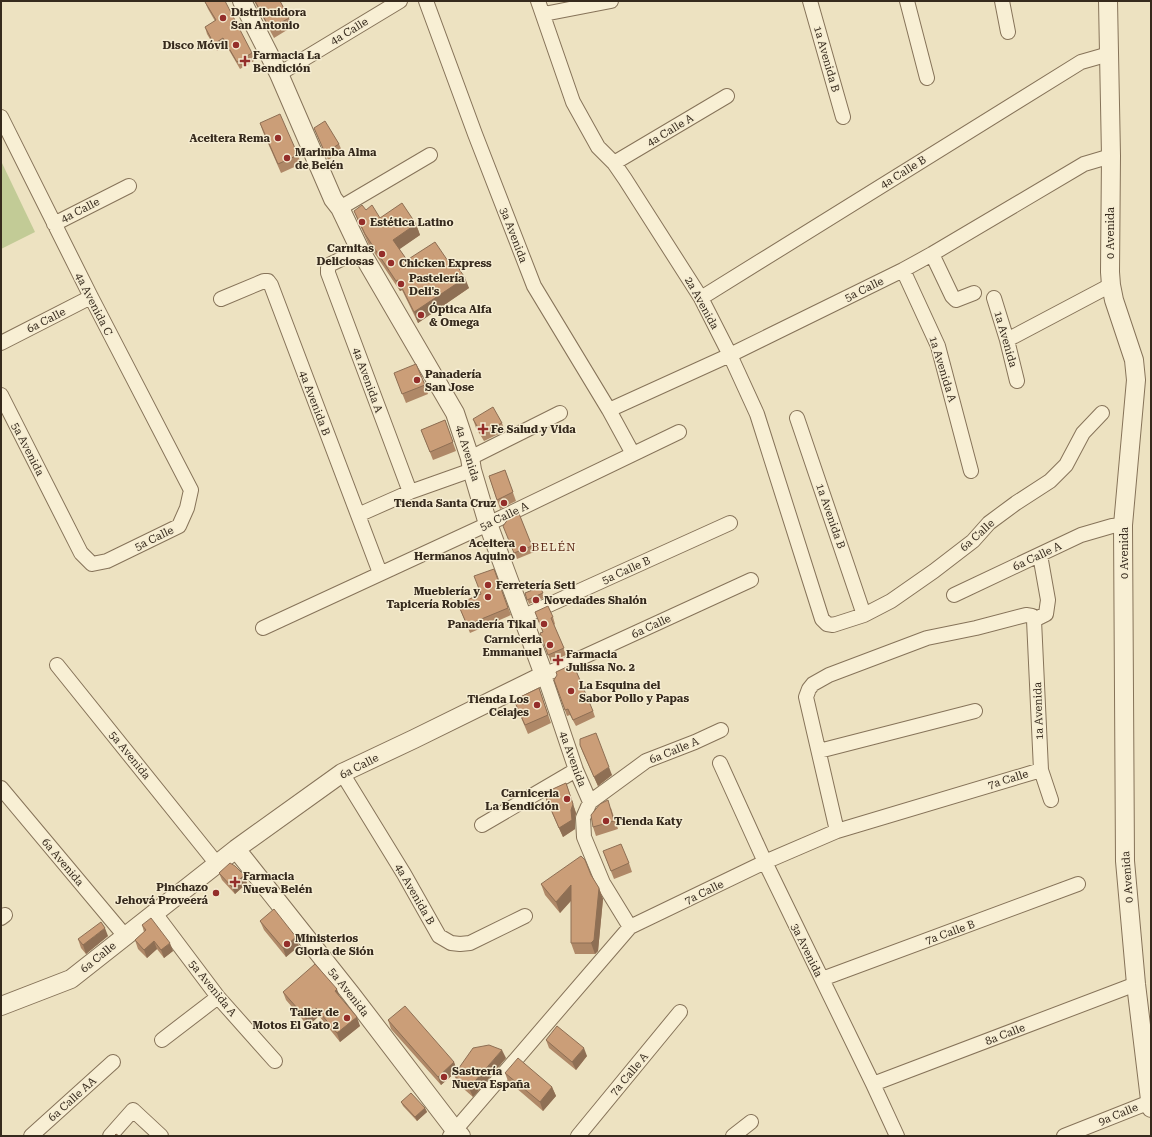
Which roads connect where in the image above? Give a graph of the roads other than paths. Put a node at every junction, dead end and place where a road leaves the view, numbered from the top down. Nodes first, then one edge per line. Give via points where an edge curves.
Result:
1 (242, 1) edge
2 (400, 1) edge
3 (426, 1) edge
4 (538, 1) edge
5 (611, 1) edge
6 (810, 1) edge
7 (907, 1) edge
8 (1002, 1) edge
9 (1108, 1) edge
10 (544, 14) junction
11 (1008, 32) dead end
12 (1109, 54) junction
13 (279, 74) junction
14 (927, 78) dead end
15 (727, 96) dead end
16 (843, 117) dead end
17 (1, 118) edge
18 (430, 155) dead end
19 (1111, 156) junction
20 (614, 163) junction
21 (129, 186) dead end
22 (340, 208) junction
23 (54, 224) junction
24 (360, 250) junction
25 (932, 254) junction
26 (903, 270) junction
27 (1111, 285) junction
28 (974, 293) dead end
29 (90, 297) junction
30 (701, 298) junction
31 (994, 298) dead end
32 (221, 299) dead end
33 (1007, 340) junction
34 (1, 343) edge
35 (730, 355) junction
36 (1017, 381) dead end
37 (1, 394) edge
38 (610, 410) junction
39 (560, 413) dead end
40 (1102, 413) dead end
41 (797, 418) dead end
42 (679, 432) dead end
43 (633, 454) junction
44 (471, 464) junction
45 (971, 471) dead end
46 (191, 490) joint
47 (410, 492) junction
48 (358, 515) junction
49 (730, 523) dead end
50 (488, 524) junction
51 (1123, 525) junction
52 (1040, 554) junction
53 (92, 564) joint
54 (380, 573) junction
55 (751, 580) dead end
56 (954, 594) dead end
57 (864, 615) junction
58 (522, 617) junction
59 (1034, 620) junction
60 (827, 624) joint
61 (263, 628) dead end
62 (57, 665) dead end
63 (544, 675) junction
64 (975, 711) dead end
65 (721, 730) dead end
66 (819, 751) junction
67 (720, 763) dead end
68 (576, 770) junction
69 (1041, 770) junction
70 (342, 773) junction
71 (1, 788) edge
72 (1051, 800) dead end
73 (590, 802) junction
74 (482, 825) dead end
75 (837, 830) junction
76 (236, 849) junction
77 (765, 862) junction
78 (217, 864) junction
79 (1078, 884) dead end
80 (154, 912) junction
81 (525, 916) dead end
82 (630, 927) junction
83 (125, 936) junction
84 (822, 980) junction
85 (1136, 984) junction
86 (218, 997) junction
87 (1, 1006) edge
88 (680, 1012) dead end
89 (162, 1040) dead end
90 (275, 1060) dead end
91 (113, 1062) dead end
92 (874, 1084) junction
93 (1151, 1105) edge
94 (751, 1122) dead end
95 (455, 1134) edge
96 (31, 1136) edge
97 (110, 1136) edge
98 (162, 1136) edge
99 (578, 1136) edge
100 (733, 1136) edge
101 (897, 1136) edge
102 (1064, 1136) edge

1 - 13 street, 4a Avenida
2 - 13 street, 4a Calle
3 - 38 street, 3a Avenida via 534,286
4 - 10 street, 2a Avenida
5 - 10 street
6 - 16 street, 1a Avenida B
7 - 14 street
8 - 11 street
9 - 12 street, 0 Avenida
10 - 20 street, 2a Avenida via 573,102 598,147
12 - 19 street, 0 Avenida
12 - 30 street, 4a Calle B via 1081,62
13 - 22 street, 4a Avenida via 332,199
15 - 20 street, 4a Calle A
17 - 23 street, 4a Avenida C
18 - 22 street
19 - 25 street, 5a Calle via 1084,164
19 - 27 street, 0 Avenida
20 - 30 street, 2a Avenida
21 - 23 street, 4a Calle
22 - 24 street, 4a Avenida
23 - 29 street, 4a Avenida C
24 - 44 street, 4a Avenida via 456,413
24 - 47 street, 4a Avenida A via 331,264 328,273
25 - 26 street, 5a Calle
25 - 28 street via 956,300
26 - 35 street, 5a Calle
26 - 45 street, 1a Avenida A via 938,346
27 - 33 street
27 - 51 street, 0 Avenida via 1134,360 1136,380
29 - 34 street, 6a Calle
29 - 46 street, 4a Avenida C
30 - 35 street, 2a Avenida
31 - 33 street, 1a Avenida
32 - 48 street, 4a Avenida B via 264,281 271,285
33 - 36 street, 1a Avenida
35 - 38 street, 5a Calle
35 - 60 street, 2a Avenida via 757,414 822,619
37 - 53 street, 5a Avenida via 81,553
38 - 43 street, 3a Avenida
39 - 44 street
40 - 57 street, 6a Calle via 1083,433 1066,465 1050,481 989,523 973,541 934,571 891,601
41 - 57 street, 1a Avenida B
42 - 43 street, 5a Calle A
43 - 50 street, 5a Calle A
44 - 47 street
44 - 50 street, 4a Avenida
46 - 53 street, 5a Calle via 180,526 106,561
47 - 48 street
48 - 54 street, 4a Avenida B
49 - 58 street, 5a Calle B
50 - 54 street, 5a Calle A
50 - 58 street, 4a Avenida
51 - 52 street, 6a Calle A via 1081,535
51 - 85 street, 0 Avenida via 1124,861
52 - 56 street, 6a Calle A
52 - 59 street via 1048,600 1046,614
54 - 61 street, 5a Calle A
55 - 63 street, 6a Calle
57 - 60 street, 6a Calle via 832,625
58 - 63 street, 4a Avenida
59 - 66 street via 1032,616 1026,615 927,638 829,675 813,684 806,697
59 - 69 street, 1a Avenida
62 - 78 street, 5a Avenida
63 - 68 street, 4a Avenida
63 - 70 street, 6a Calle
64 - 66 street
65 - 73 street, 6a Calle A via 646,761
66 - 75 street
67 - 77 street, 3a Avenida
68 - 73 street, 4a Avenida
68 - 74 street
69 - 72 street, 1a Avenida
69 - 75 street, 7a Calle
70 - 76 street, 6a Calle
70 - 81 street, 4a Avenida B via 439,936 451,943 470,943
71 - 83 street, 6a Avenida
73 - 82 street via 583,818 584,837 604,883
75 - 77 street, 7a Calle
76 - 78 street, 6a Calle
76 - 95 street, 5a Avenida via 351,994
77 - 82 street, 7a Calle
77 - 84 street, 3a Avenida
78 - 80 street, 6a Calle
79 - 84 street, 7a Calle B
80 - 83 street, 6a Calle
80 - 86 street, 5a Avenida A
82 - 95 street, 7a Calle
83 - 87 street, 6a Calle via 70,979
84 - 92 street, 3a Avenida
85 - 92 street, 8a Calle
85 - 93 street, 0 Avenida
86 - 89 street
86 - 90 street, 5a Avenida A
88 - 99 street, 7a Calle A
91 - 96 street, 6a Calle AA
92 - 101 street, 3a Avenida
93 - 102 street, 9a Calle
94 - 100 street
97 - 98 street via 133,1110

